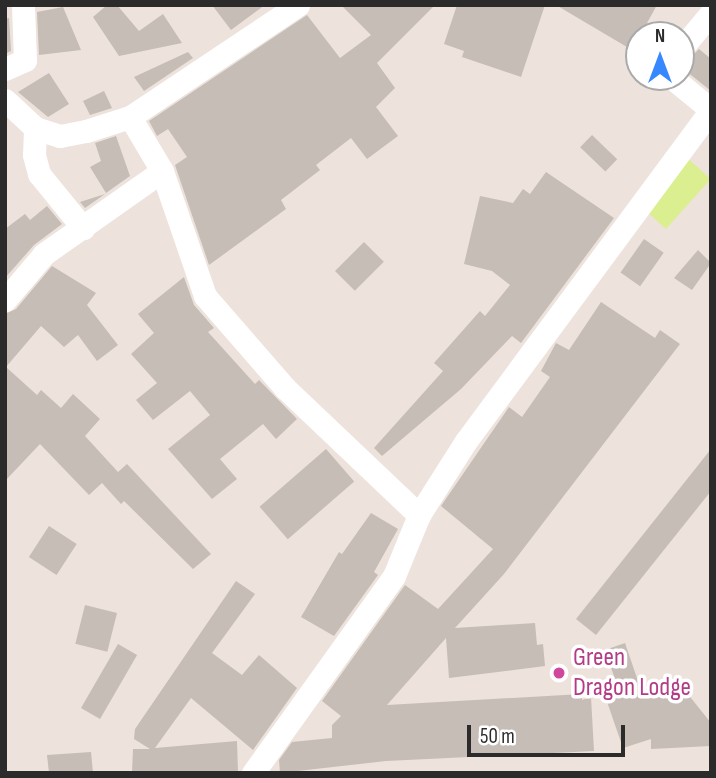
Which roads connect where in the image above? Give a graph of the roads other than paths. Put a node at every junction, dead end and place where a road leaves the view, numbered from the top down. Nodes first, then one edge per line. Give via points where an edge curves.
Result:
1 (23, 5) edge
2 (298, 5) edge
3 (711, 13) edge
4 (695, 32) edge
5 (5, 69) edge
6 (688, 91) edge
7 (5, 100) edge
8 (130, 117) junction
9 (35, 128) junction
10 (162, 171) junction
11 (83, 228) junction
12 (5, 300) edge
13 (419, 515) junction
14 (253, 773) edge

1 - 5 street via 25,60
2 - 8 street
3 - 4 street
6 - 13 street via 709,108 708,114 466,441
7 - 9 street
8 - 9 street via 60,136
8 - 10 street
9 - 11 street via 39,174
10 - 11 street
10 - 13 street via 205,296 285,388
11 - 12 street via 44,254
13 - 14 street via 394,576

